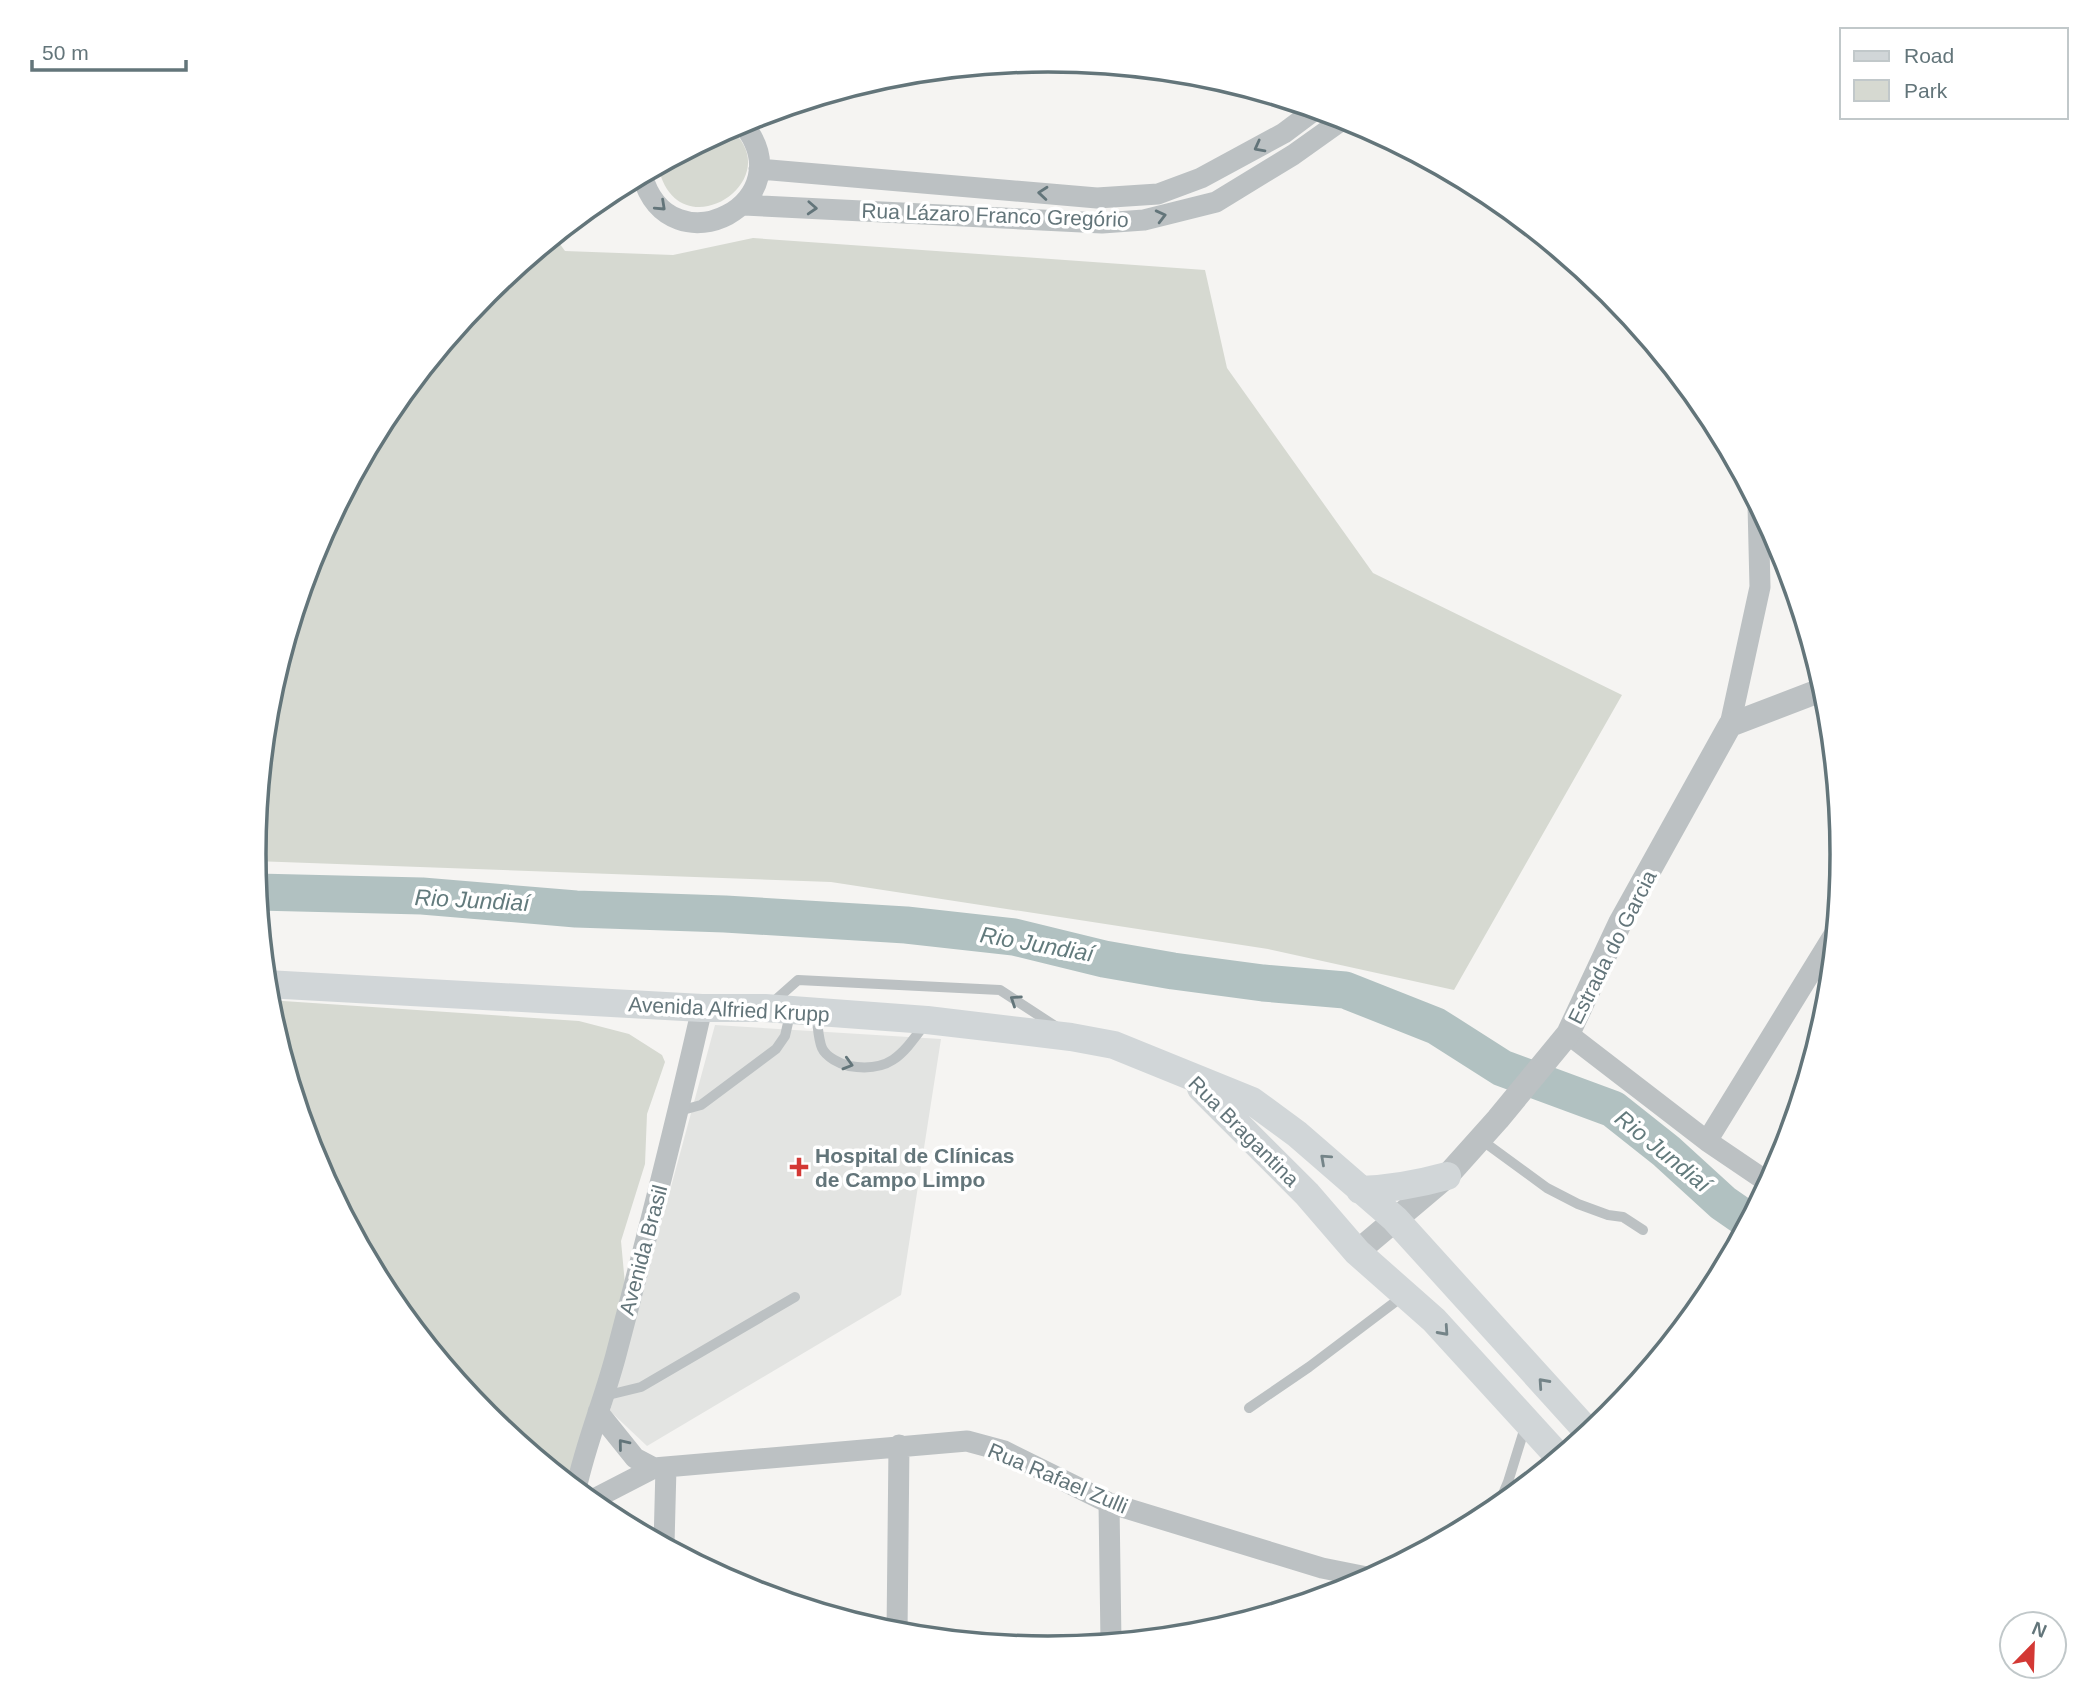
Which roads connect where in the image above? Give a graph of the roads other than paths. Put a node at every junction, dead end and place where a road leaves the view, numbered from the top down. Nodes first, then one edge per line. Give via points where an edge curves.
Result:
1 (1307, 116) edge
2 (1334, 126) edge
3 (749, 131) edge
4 (1284, 133) junction
5 (1293, 155) junction
6 (760, 169) junction
7 (645, 184) edge
8 (744, 205) junction
9 (1759, 527) edge
10 (1813, 694) edge
11 (1730, 725) junction
12 (1825, 950) edge
13 (277, 985) edge
14 (702, 1008) junction
15 (791, 1010) junction
16 (927, 1020) junction
17 (1568, 1034) junction
18 (1071, 1037) junction
19 (1185, 1073) junction
20 (679, 1111) junction
21 (1480, 1139) junction
22 (1707, 1141) junction
23 (1447, 1176) junction
24 (1760, 1177) edge
25 (1360, 1190) junction
26 (1395, 1219) junction
27 (1643, 1230) dead end
28 (1357, 1252) junction
29 (1405, 1294) junction
30 (795, 1297) dead end
31 (601, 1404) junction
32 (1250, 1408) dead end
33 (1527, 1422) junction
34 (1582, 1425) edge
35 (899, 1446) junction
36 (1553, 1451) edge
37 (660, 1467) junction
38 (578, 1479) edge
39 (1505, 1488) edge
40 (601, 1496) edge
41 (1109, 1503) junction
42 (663, 1535) edge
43 (1353, 1574) edge
44 (897, 1621) edge
45 (1111, 1634) edge

1 - 4 street, Rua Lázaro Franco Gregório
2 - 5 street, Rua Lázaro Franco Gregório
3 - 6 street
4 - 5 street
4 -> 6 street, Rua Lázaro Franco Gregório via 1201,178 1146,195 1097,198
8 -> 5 street, Rua Lázaro Franco Gregório via 1102,223 1144,220 1216,202
6 - 8 street
7 -> 8 street via 660,208 693,223 712,222
9 - 11 street via 1760,587
10 - 11 street
11 - 17 street, Estrada do Garcia via 1620,923
12 - 22 street
13 - 14 main road, Avenida Alfried Krupp
14 - 15 main road, Avenida Alfried Krupp
14 - 20 street, Avenida Brasil
15 - 16 main road, Avenida Alfried Krupp
15 -> 16 lane via 840,1064 865,1069 888,1065 905,1051
18 -> 15 lane via 1000,990 798,980
15 - 20 lane via 785,1036 776,1049 701,1105
16 - 18 main road, Avenida Alfried Krupp
17 - 21 street, Estrada do Garcia
17 - 22 street
18 - 19 main road, Avenida Alfried Krupp via 1114,1045
25 -> 19 main road, Rua Bragantina via 1252,1101
19 - 28 main road, Rua Bragantina via 1307,1194
20 - 31 street, Avenida Brasil
21 - 23 street, Estrada do Garcia
21 - 27 lane via 1547,1188 1578,1204 1623,1217
22 - 24 street
23 - 25 main road via 1416,1185
23 - 26 street, Estrada do Garcia
25 - 26 main road, Rua Bragantina
26 - 28 street, Estrada do Garcia
34 -> 26 main road, Rua Bragantina
28 - 29 main road, Rua Bragantina
29 - 32 lane
29 -> 33 main road, Rua Bragantina
30 - 31 lane via 642,1387
37 -> 31 street via 635,1458
31 - 38 street, Avenida Brasil
33 - 36 main road, Rua Bragantina
33 - 39 lane
35 - 37 street, Rua Rafael Zulli
35 - 41 street, Rua Rafael Zulli via 967,1441 1004,1451
35 - 44 street
37 - 40 street
37 - 42 street
41 - 43 street, Rua Rafael Zulli
41 - 45 street

